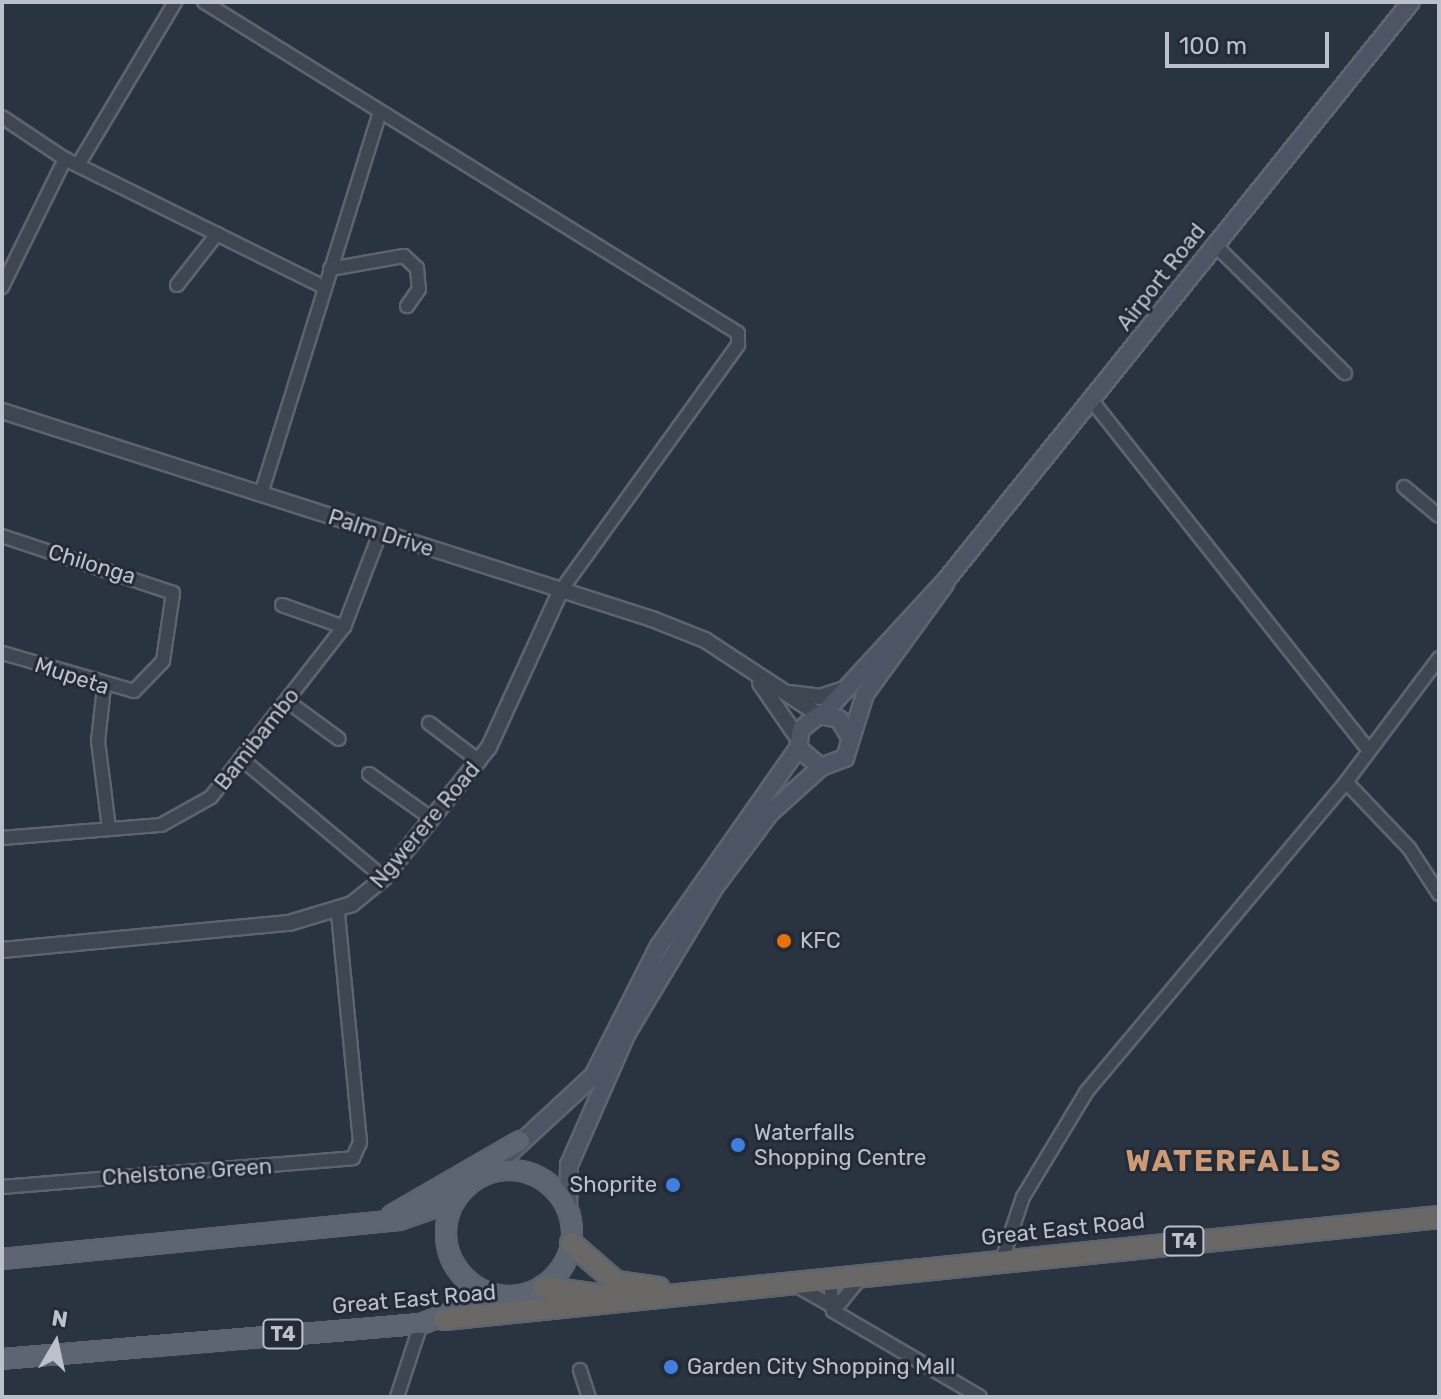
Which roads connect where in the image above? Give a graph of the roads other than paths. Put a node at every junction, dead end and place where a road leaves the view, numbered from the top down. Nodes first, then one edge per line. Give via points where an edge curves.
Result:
1 (175, 2) edge
2 (204, 2) edge
3 (1411, 2) edge
4 (380, 112) junction
5 (2, 117) edge
6 (65, 159) junction
7 (78, 165) junction
8 (217, 234) junction
9 (1214, 244) junction
10 (330, 269) junction
11 (177, 285) dead end
12 (2, 287) edge
13 (324, 287) junction
14 (407, 306) dead end
15 (1345, 373) dead end
16 (1092, 401) junction
17 (2, 411) edge
18 (1404, 487) dead end
19 (261, 494) junction
20 (1439, 516) edge
21 (380, 533) junction
22 (2, 536) edge
23 (947, 579) junction
24 (560, 592) junction
25 (173, 599) joint
26 (282, 605) dead end
27 (344, 627) junction
28 (2, 653) edge
29 (1439, 658) edge
30 (752, 674) junction
31 (770, 685) junction
32 (104, 687) junction
33 (845, 689) junction
34 (287, 701) junction
35 (821, 715) junction
36 (429, 723) dead end
37 (339, 739) dead end
38 (851, 739) junction
39 (798, 743) junction
40 (1368, 749) junction
41 (244, 761) junction
42 (479, 761) junction
43 (821, 767) junction
44 (369, 774) dead end
45 (1346, 782) junction
46 (432, 819) junction
47 (109, 828) junction
48 (2, 838) edge
49 (384, 878) junction
50 (1439, 894) edge
51 (338, 913) junction
52 (2, 950) edge
53 (520, 1141) junction
54 (486, 1175) junction
55 (2, 1187) edge
56 (454, 1201) junction
57 (568, 1210) junction
58 (1439, 1217) edge
59 (375, 1223) junction
60 (571, 1243) junction
61 (1003, 1257) junction
62 (2, 1259) edge
63 (862, 1276) junction
64 (834, 1279) junction
65 (789, 1284) junction
66 (543, 1287) junction
67 (740, 1288) junction
68 (495, 1296) junction
69 (639, 1300) junction
70 (837, 1309) junction
71 (444, 1319) junction
72 (421, 1324) junction
73 (2, 1359) edge
74 (580, 1370) dead end
75 (397, 1397) edge
76 (589, 1397) edge
77 (980, 1397) edge

1 - 7 street
2 - 4 street
3 - 9 main road, Airport Road
4 - 10 street
4 - 24 street via 738,333 738,345
5 - 6 street
6 - 7 street
6 - 12 street
7 - 8 street
8 - 11 street
8 - 13 street
9 - 15 street
9 - 16 main road, Airport Road
10 - 13 street
10 - 14 street via 404,256 417,268 419,289
13 - 19 street
16 - 23 main road, Airport Road
16 - 40 street
17 - 19 street, Palm Drive
18 - 20 street
19 - 21 street, Palm Drive
21 - 24 street, Palm Drive
21 - 27 street, Bamibambo
22 - 25 street, Chilonga via 169,589
23 - 33 main road, Airport Road
23 - 38 main road, Airport Road via 865,694
24 - 30 street, Palm Drive via 705,640
24 - 42 street, Ngwerere Road
25 - 32 street, Mupeta via 161,666 134,691
26 - 27 street
27 - 34 street, Bamibambo
28 - 32 street, Mupeta
29 - 40 street
30 - 31 street, Palm Drive
30 - 39 street, Palm Drive
31 - 33 street, Palm Drive via 820,697
31 - 35 street, Palm Drive
32 - 47 street via 98,741
33 - 35 main road, Airport Road
34 - 37 street
34 - 41 street, Bamibambo
35 - 38 main road via 844,723
35 - 39 main road
36 - 42 street
38 - 43 main road via 840,762
39 - 43 main road
39 - 53 main road via 659,946 593,1076
40 - 45 street
41 - 47 street, Bamibambo via 211,797 172,822
41 - 49 street
42 - 46 street, Ngwerere Road
43 - 57 main road via 770,813 696,916 605,1076 569,1165
44 - 46 street
45 - 50 street via 1409,848
45 - 61 street via 1087,1091 1023,1197
46 - 49 street, Ngwerere Road
47 - 48 street, Bamibambo
49 - 51 street, Ngwerere Road
51 - 52 street
51 - 55 street, Chelstone Green via 360,1142 357,1155 341,1161
53 - 54 main road
53 - 59 main road
54 - 56 main road
54 - 57 main road via 525,1172 543,1180
56 - 59 main road
56 - 68 main road via 448,1248 473,1286
57 - 60 main road
58 - 61 highway, Great East Road / T4
59 - 62 main road
60 - 66 main road via 562,1268
60 - 67 highway, Great East Road / T4 via 602,1275 633,1287
61 - 63 highway, Great East Road / T4
63 - 64 highway, Great East Road / T4
63 - 70 street
64 - 65 highway, Great East Road / T4
64 - 70 street
65 - 67 highway, Great East Road / T4
65 - 70 street
66 - 68 main road
66 - 69 highway, Great East Road / T4
67 - 69 highway, Great East Road / T4
68 - 71 main road, T4
69 - 71 highway, Great East Road
70 - 77 street
71 - 72 main road, Great East Road / T4
72 - 73 main road, Great East Road / T4
72 - 75 street
74 - 76 street

